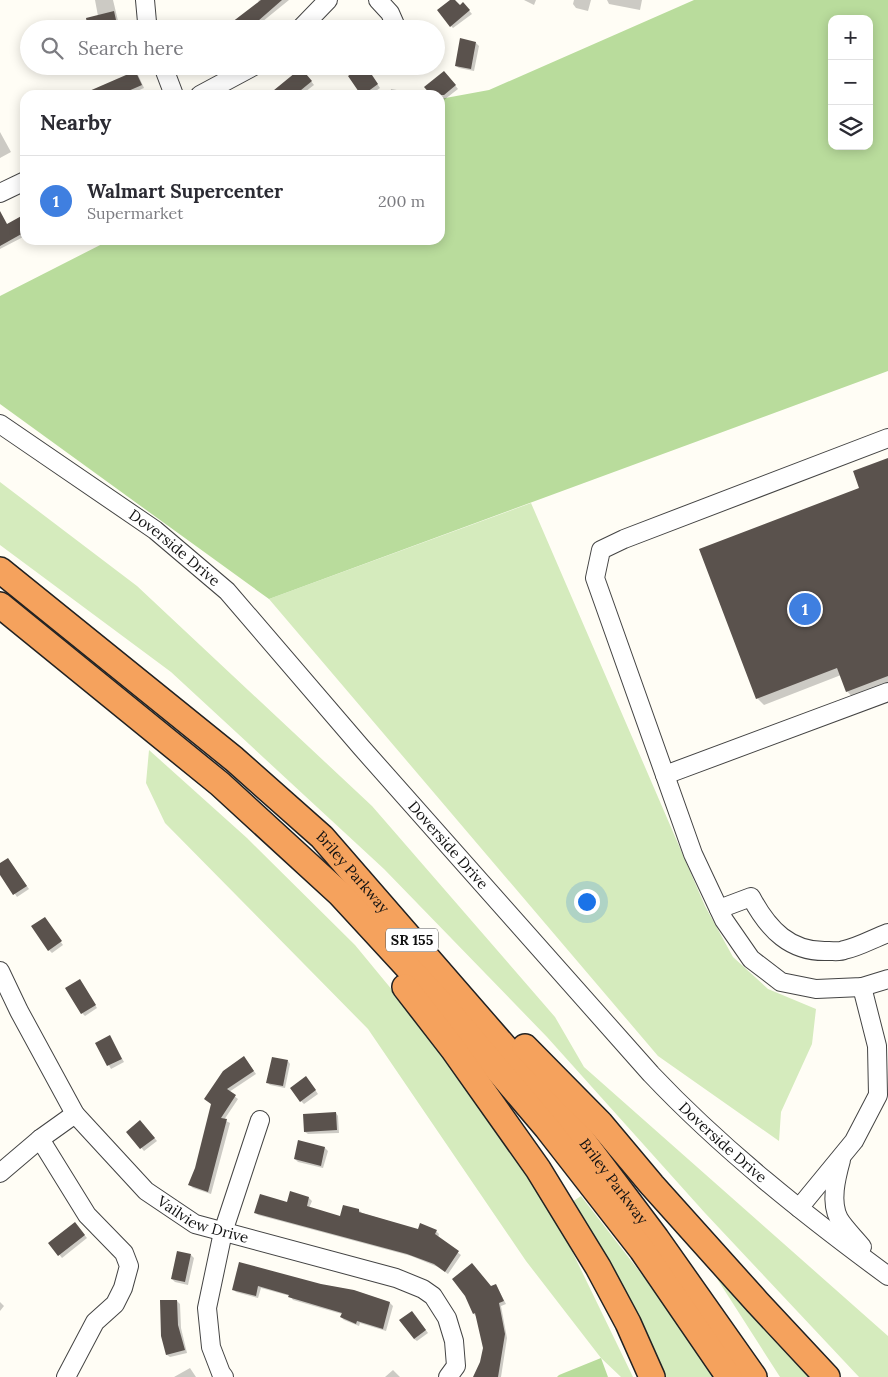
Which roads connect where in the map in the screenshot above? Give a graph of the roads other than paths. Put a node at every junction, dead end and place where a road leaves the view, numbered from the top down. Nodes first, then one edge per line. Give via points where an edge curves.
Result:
1 (145, 0) edge
2 (328, 0) edge
3 (378, 0) edge
4 (148, 20) edge
5 (309, 20) edge
6 (393, 20) edge
7 (166, 75) edge
8 (237, 75) edge
9 (172, 90) edge
10 (209, 90) edge
11 (20, 183) edge
12 (0, 193) edge
13 (1, 427) edge
14 (888, 438) edge
15 (0, 570) edge
16 (0, 605) edge
17 (888, 692) edge
18 (665, 775) junction
19 (220, 784) junction
20 (322, 837) junction
21 (719, 909) junction
22 (888, 933) edge
23 (0, 971) edge
24 (888, 979) edge
25 (862, 987) junction
26 (75, 1114) junction
27 (260, 1120) dead end
28 (40, 1139) junction
29 (842, 1155) junction
30 (0, 1173) edge
31 (799, 1208) junction
32 (223, 1232) junction
33 (888, 1276) edge
34 (66, 1377) edge
35 (224, 1377) edge
36 (448, 1377) edge
37 (652, 1377) edge
38 (729, 1377) edge
39 (754, 1377) edge
40 (827, 1377) edge

1 - 4 street
2 - 5 street
3 - 6 street
7 - 9 street
8 - 10 street
11 - 12 street
13 - 31 street, Doverside Drive via 155,530 227,591 651,1074 688,1113
14 - 18 street via 600,550 595,578
15 - 20 highway, Briley Parkway / SR 155 via 234,759
16 - 19 highway, Briley Parkway / SR 155
17 - 18 street
18 - 21 street via 693,854
19 - 37 highway via 381,960 453,1049 564,1210 624,1315
19 - 38 highway, Briley Parkway / SR 155 via 340,894 447,1010 547,1128 642,1250
20 - 39 highway, Briley Parkway / SR 155 via 562,1113
20 - 40 highway via 413,925 485,1006 600,1123 750,1295
21 - 22 street via 750,897 761,916 782,938 796,946 819,952 844,951
21 - 25 street via 751,959 781,982 816,989
23 - 26 street, Vailview Drive
24 - 25 street
25 - 29 street via 878,1046 878,1095 854,1141
26 - 28 street
26 - 32 street, Vailview Drive via 146,1191 195,1224
27 - 32 street
28 - 30 street
28 - 34 street via 87,1215 124,1252 128,1266 115,1304 95,1322
29 - 31 street
29 - 33 street via 835,1190 837,1215
31 - 33 street, Doverside Drive
32 - 35 street via 207,1308 211,1347
32 - 36 street, Vailview Drive via 396,1278 423,1289 433,1296 447,1318 454,1341 456,1366

